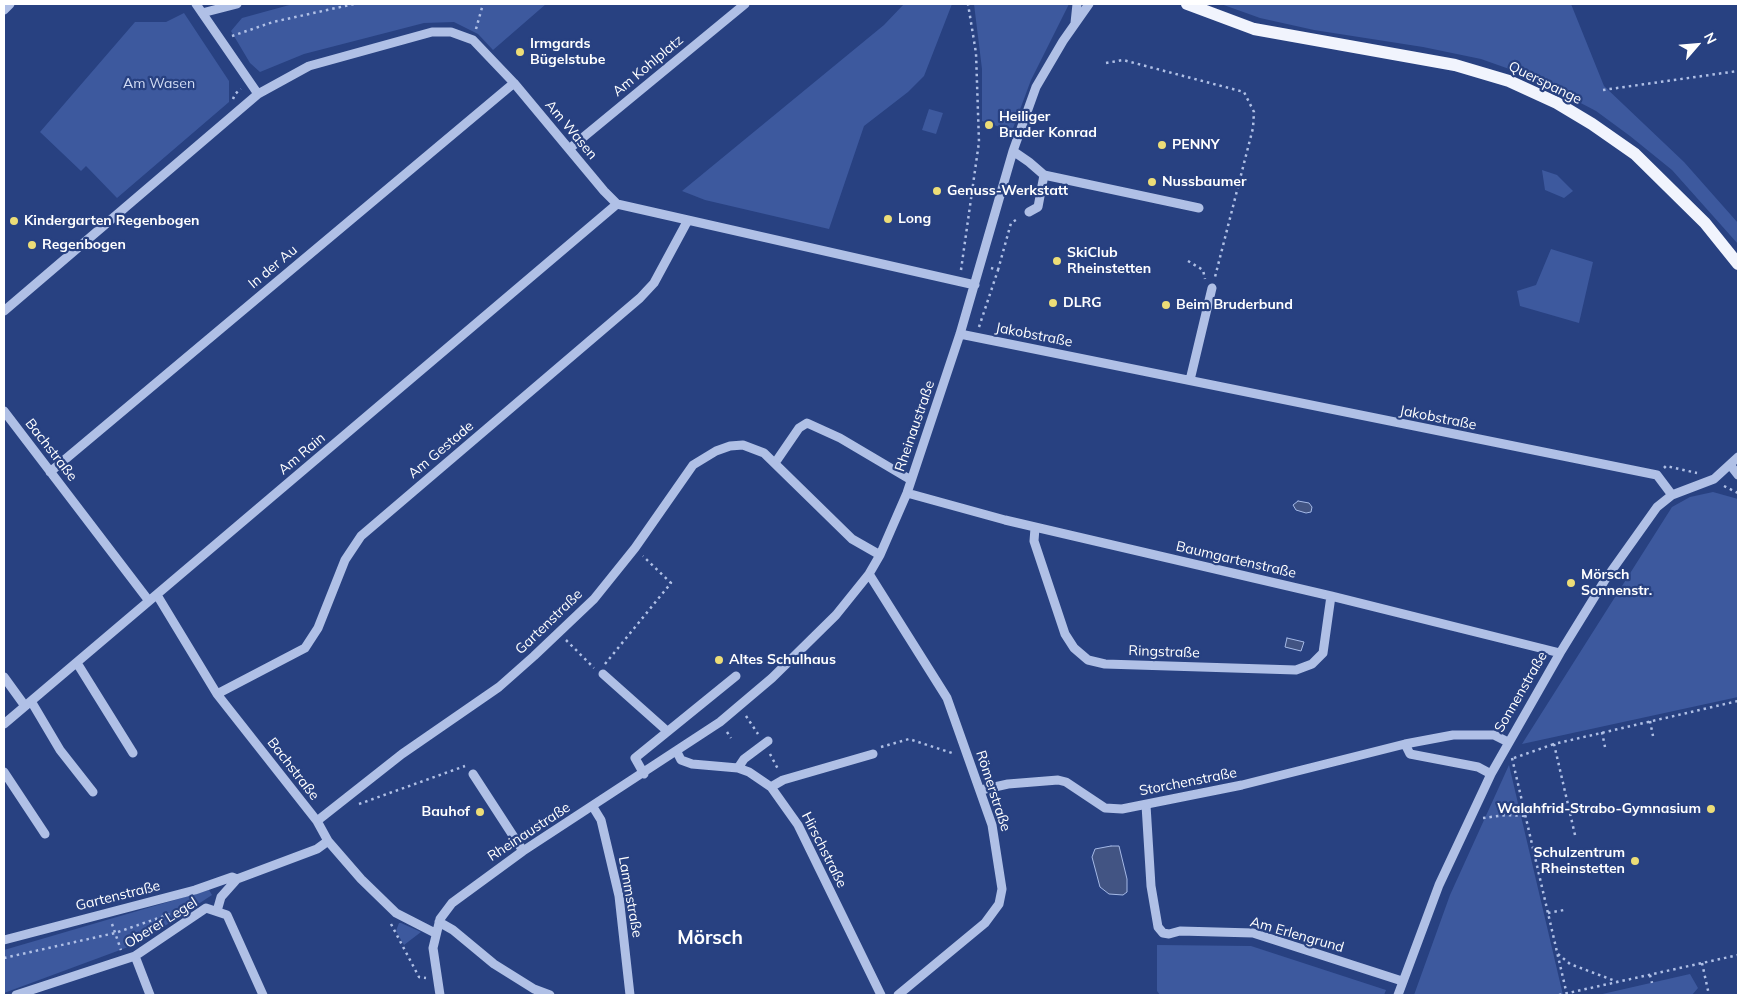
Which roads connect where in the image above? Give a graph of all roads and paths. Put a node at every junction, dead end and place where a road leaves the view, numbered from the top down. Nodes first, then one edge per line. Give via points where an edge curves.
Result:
1 (10, 4) edge
2 (196, 4) edge
3 (237, 4) edge
4 (354, 4) edge
5 (483, 4) edge
6 (745, 4) edge
7 (968, 4) edge
8 (1077, 4) edge
9 (1090, 4) edge
10 (1187, 4) edge
11 (4, 10) edge
12 (202, 13) junction
13 (1074, 25) junction
14 (221, 40) junction
15 (473, 40) junction
16 (1106, 63) dead end
17 (1738, 71) edge
18 (514, 83) junction
19 (1603, 90) dead end
20 (258, 94) junction
21 (569, 149) junction
22 (1013, 152) junction
23 (1044, 175) junction
24 (617, 204) junction
25 (1199, 208) dead end
26 (1029, 212) joint
27 (688, 220) junction
28 (1188, 261) dead end
29 (964, 262) dead end
30 (1738, 264) edge
31 (998, 270) dead end
32 (975, 285) junction
33 (1212, 288) junction
34 (4, 311) edge
35 (960, 334) junction
36 (1190, 380) junction
37 (4, 411) edge
38 (1738, 457) edge
39 (775, 463) junction
40 (1731, 466) junction
41 (50, 472) junction
42 (1657, 475) junction
43 (1738, 476) edge
44 (1714, 479) junction
45 (912, 480) junction
46 (907, 493) junction
47 (1738, 493) edge
48 (1672, 494) junction
49 (1035, 528) junction
50 (635, 548) junction
51 (880, 555) junction
52 (869, 574) junction
53 (158, 595) junction
54 (1331, 596) junction
55 (149, 601) junction
56 (558, 632) junction
57 (1560, 653) junction
58 (77, 663) junction
59 (600, 672) junction
60 (736, 676) dead end
61 (4, 677) edge
62 (217, 694) junction
63 (1738, 701) edge
64 (28, 703) junction
65 (744, 713) dead end
66 (1650, 721) junction
67 (4, 724) edge
68 (667, 731) junction
69 (1602, 732) junction
70 (1653, 736) dead end
71 (1508, 742) junction
72 (766, 743) junction
73 (1405, 744) junction
74 (1554, 744) junction
75 (1605, 747) dead end
76 (677, 752) junction
77 (967, 752) junction
78 (133, 753) dead end
79 (1503, 753) junction
80 (873, 754) joint
81 (1513, 759) junction
82 (738, 768) junction
83 (4, 772) edge
84 (470, 772) joint
85 (644, 774) junction
86 (1491, 774) junction
87 (783, 780) junction
88 (770, 787) junction
89 (981, 790) junction
90 (92, 792) dead end
91 (345, 801) junction
92 (1146, 805) junction
93 (593, 807) junction
94 (1526, 816) junction
95 (1470, 820) junction
96 (317, 821) junction
97 (45, 834) dead end
98 (1575, 835) dead end
99 (328, 841) junction
100 (523, 851) junction
101 (1550, 853) dead end
102 (1535, 856) junction
103 (237, 879) junction
104 (385, 903) junction
105 (1564, 910) dead end
106 (108, 912) junction
107 (217, 912) junction
108 (1548, 913) junction
109 (191, 918) junction
110 (439, 922) junction
111 (115, 933) junction
112 (435, 933) junction
113 (4, 940) edge
114 (1557, 953) junction
115 (1738, 955) edge
116 (135, 956) junction
117 (4, 958) edge
118 (125, 960) junction
119 (1702, 963) junction
120 (1650, 975) junction
121 (437, 978) junction
122 (1402, 981) junction
123 (1619, 982) junction
124 (1652, 983) dead end
125 (23, 994) edge
126 (1567, 994) edge
127 (150, 995) edge
128 (263, 995) edge
129 (440, 995) edge
130 (550, 995) edge
131 (630, 995) edge
132 (881, 995) edge
133 (898, 995) edge
134 (1398, 995) edge
135 (1559, 995) edge
136 (1710, 995) edge

1 - 11 street
2 - 12 street
3 - 12 street
4 - 14 path via 273,22
5 - 15 path
6 - 21 street, Am Kohlplatz
7 - 29 path via 976,53 979,142
8 - 13 street
9 - 13 street, Rheinaustraße
10 - 30 main road, Querspange via 1254,29 1454,65 1509,81 1557,103 1634,154 1705,223
12 - 14 street
13 - 22 street, Rheinaustraße via 1036,87
14 - 20 street
15 - 18 street, Am Wasen
15 - 20 street, Am Wasen via 451,32 432,32 309,66
16 - 33 path via 1123,60 1244,92 1254,112 1253,128
17 - 19 path
18 - 21 street, Am Wasen
18 - 41 street, In der Au
20 - 34 street, Am Wasen
21 - 24 street, Am Wasen
22 - 23 street
22 - 32 street, Rheinaustraße
23 - 25 street
23 - 26 street via 1038,207
24 - 27 street
24 - 53 street, Am Rain
26 - 31 path via 1011,223
27 - 32 street
27 - 62 street, Am Gestade via 654,283 640,298 361,536 345,560 318,628 305,648
28 - 33 path via 1203,270
32 - 35 street, Rheinaustraße
33 - 36 street
35 - 36 street, Jakobstraße
35 - 45 street, Rheinaustraße
36 - 42 street, Jakobstraße
37 - 41 street, Bachstraße
38 - 40 street, Sonnenstraße
39 - 45 street via 799,428 807,423 840,438
39 - 50 street, Gartenstraße via 764,452 743,445 730,446 702,458 681,480
39 - 51 street, Gartenstraße via 852,539
40 - 43 street
40 - 44 street, Sonnenstraße
41 - 55 street, Bachstraße
42 - 44 path via 1666,466
42 - 48 street
44 - 47 path
44 - 48 street, Sonnenstraße
45 - 46 street, Rheinaustraße
46 - 49 street, Baumgartenstraße
46 - 51 street, Rheinaustraße
48 - 57 street, Sonnenstraße via 1657,507
49 - 54 street, Baumgartenstraße
49 - 54 street, Ringstraße via 1034,541 1065,634 1074,648 1088,660 1106,664 1296,670 1312,664 1323,653
50 - 56 street, Gartenstraße via 594,598
50 - 59 path via 671,583 605,661
51 - 52 street, Rheinaustraße
52 - 76 street, Rheinaustraße via 836,615 772,678 720,722
52 - 77 street, Römerstraße via 935,676 947,698
53 - 55 street, Am Rain
53 - 62 street, Bachstraße
54 - 57 street, Baumgartenstraße
55 - 58 street, Am Rain
56 - 59 path
56 - 91 street, Gartenstraße via 499,686 402,754
57 - 71 street, Sonnenstraße
58 - 64 street, Am Rain
58 - 78 street
59 - 68 street
60 - 68 street
61 - 64 street
62 - 96 street, Bachstraße
63 - 66 path
64 - 67 street, Am Rain
64 - 90 street
65 - 72 path
66 - 69 path
66 - 70 path
68 - 85 street via 634,758
69 - 74 path
69 - 75 path
71 - 73 street, Storchenstraße via 1494,735 1453,735
71 - 79 street, Sonnenstraße
72 - 82 street via 744,759
72 - 87 path
73 - 86 street via 1410,754 1478,767
73 - 92 street, Storchenstraße via 1242,786
74 - 81 path
74 - 98 path
76 - 82 street, Hirschstraße via 682,760 692,764
76 - 85 street, Rheinaustraße
77 - 80 path via 960,755 909,740 876,749
77 - 89 street, Römerstraße
79 - 81 path
79 - 86 street, Sonnenstraße
80 - 87 street
81 - 94 path
82 - 88 street, Hirschstraße
83 - 97 street
84 - 91 path via 464,766 352,806
84 - 100 street
85 - 93 street, Rheinaustraße
86 - 95 street, Sonnenstraße
87 - 88 street
88 - 132 street, Hirschstraße via 798,825
89 - 92 street, Storchenstraße via 1058,780 1072,785 1105,808
89 - 133 street, Römerstraße via 1000,866 1002,889 999,904 985,923
91 - 96 street, Gartenstraße
92 - 122 street, Am Erlengrund via 1151,886 1158,926 1163,933 1253,933
93 - 100 street, Rheinaustraße
93 - 131 street, Lammstraße via 601,820 618,896
94 - 95 path
94 - 102 path
95 - 122 street, Sonnenstraße via 1439,885
96 - 99 street, Bachstraße
99 - 103 street, Oberer Legel via 317,849
99 - 104 street, Bachstraße
100 - 110 street, Rheinaustraße via 464,892
101 - 102 path
102 - 108 path
103 - 106 street, Gartenstraße via 232,877
103 - 107 street, Oberer Legel via 221,898
104 - 112 street, Bachstraße via 396,913
104 - 121 path via 391,924 419,977
105 - 108 path
106 - 111 path
106 - 113 street, Gartenstraße
107 - 109 street, Oberer Legel via 206,908
107 - 128 street via 227,915
108 - 114 path
109 - 111 path via 179,911
109 - 116 street, Oberer Legel
110 - 112 street, Rheinaustraße
110 - 130 street via 494,964
111 - 117 path
111 - 118 path
112 - 121 street, Rheinaustraße via 433,948
114 - 123 path via 1570,964
114 - 126 path
115 - 119 path
116 - 118 street, Oberer Legel
116 - 127 street
118 - 125 street, Oberer Legel
119 - 120 path
119 - 136 path
120 - 123 path
120 - 124 path
121 - 129 street, Rheinaustraße
122 - 134 street, Sonnenstraße
123 - 126 path
126 - 135 path

